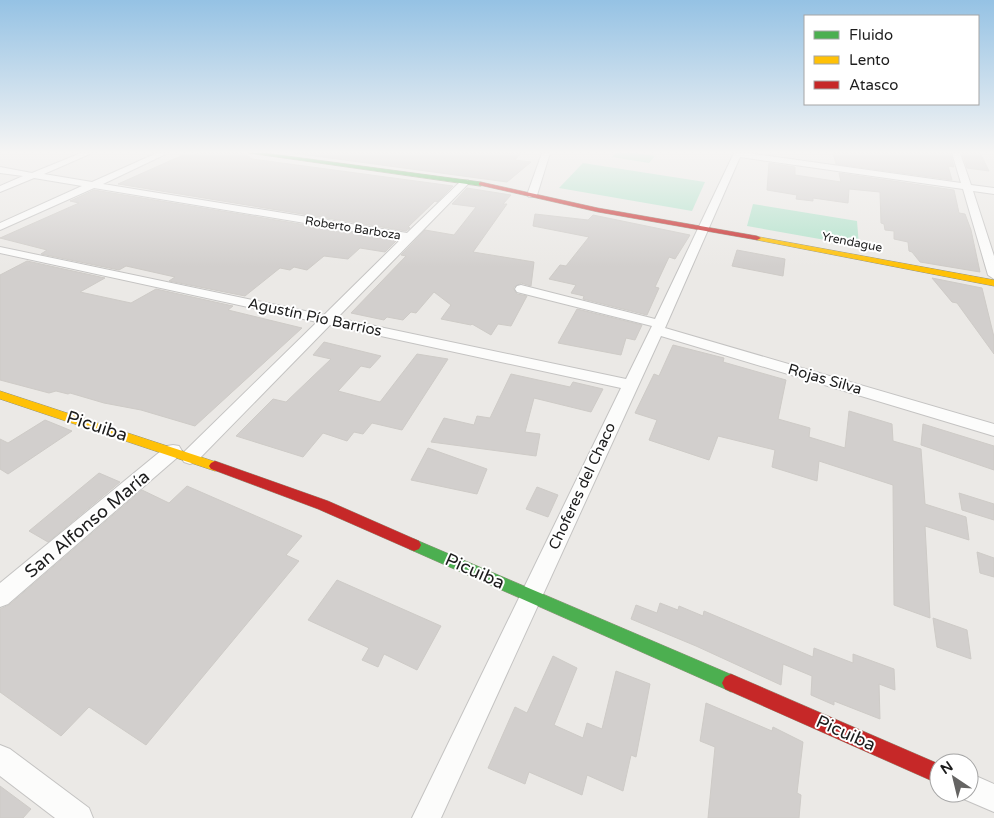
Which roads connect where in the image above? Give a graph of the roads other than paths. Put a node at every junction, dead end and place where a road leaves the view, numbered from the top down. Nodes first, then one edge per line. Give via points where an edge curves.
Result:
1 (79, 191) edge
2 (131, 191) edge
3 (456, 191) edge
4 (517, 191) edge
5 (533, 191) edge
6 (721, 191) edge
7 (968, 191) edge
8 (532, 195) junction
9 (0, 226) edge
10 (705, 228) junction
11 (410, 237) junction
12 (0, 250) edge
13 (994, 275) edge
14 (994, 283) edge
15 (521, 289) dead end
16 (326, 320) junction
17 (657, 327) junction
18 (629, 386) junction
19 (0, 396) edge
20 (994, 430) edge
21 (182, 454) junction
22 (530, 596) junction
23 (0, 598) edge
24 (0, 759) edge
25 (929, 770) edge
26 (979, 791) edge
27 (994, 798) edge
28 (79, 818) edge
29 (426, 818) edge

1 - 9 street
2 - 11 street, Roberto Barboza
3 - 11 street, San Alfonso María
4 - 8 street, Yrendague
5 - 8 street
6 - 10 street, Choferes del Chaco
7 - 13 street
8 - 10 street, Yrendague
10 - 14 street, Yrendague
10 - 17 street, Choferes del Chaco
11 - 16 street, San Alfonso María
12 - 16 street, Agustín Pío Barrios
15 - 17 street, Rojas Silva
16 - 18 street, Agustín Pío Barrios
16 - 21 street, San Alfonso María
17 - 18 street, Choferes del Chaco
17 - 20 street, Rojas Silva
18 - 22 street, Choferes del Chaco
19 - 21 street, Picuiba
21 - 22 street, Picuiba via 323,505
21 - 23 street, San Alfonso María
22 - 25 street, Picuiba
22 - 29 street, Choferes del Chaco
24 - 28 street
26 - 27 street

